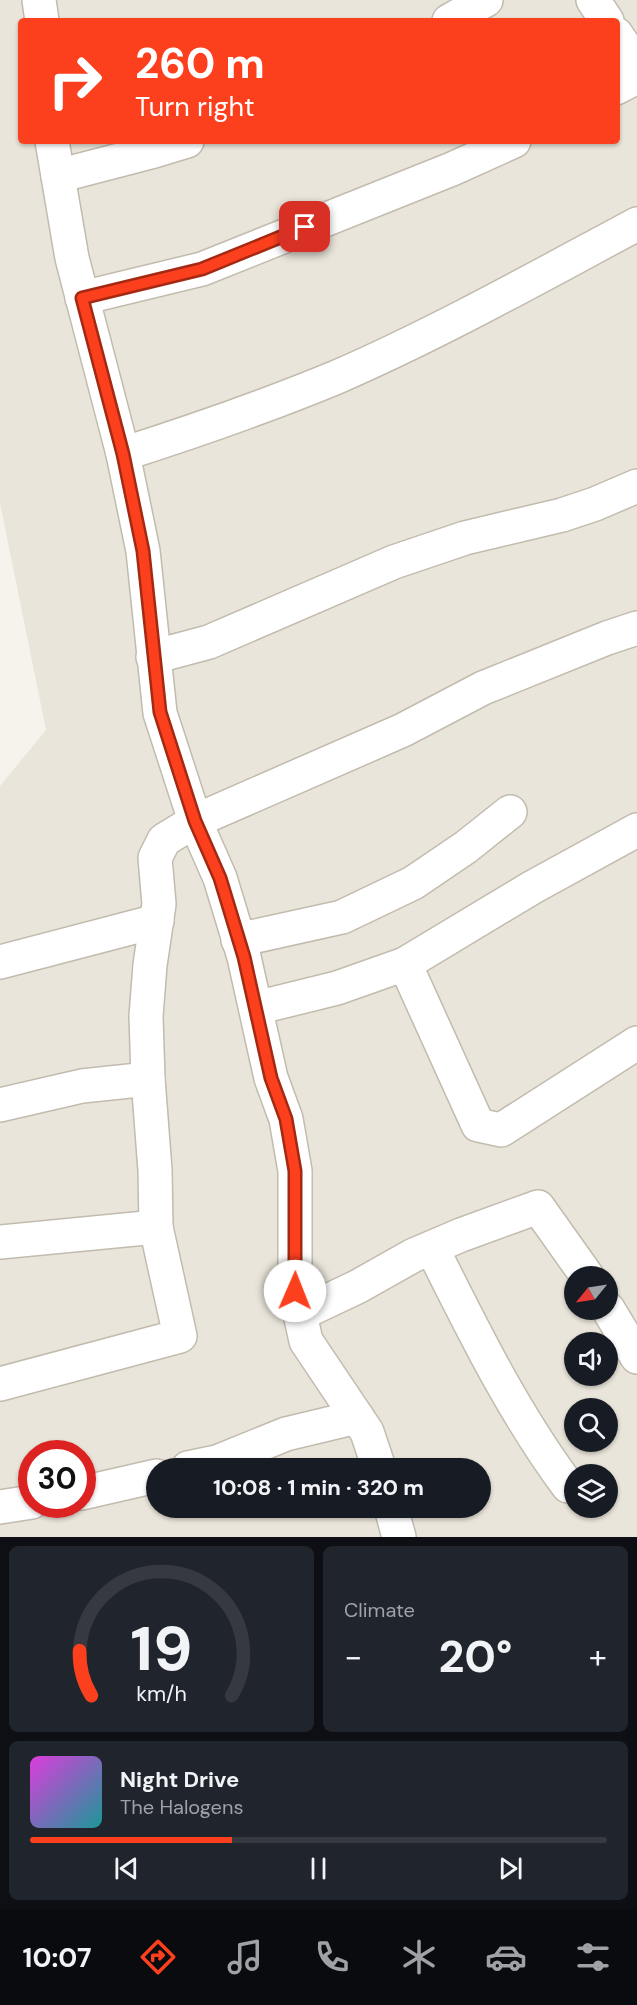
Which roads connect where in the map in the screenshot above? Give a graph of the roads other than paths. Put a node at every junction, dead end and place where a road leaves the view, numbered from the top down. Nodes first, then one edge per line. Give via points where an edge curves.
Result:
1 (39, 0) edge
2 (486, 0) edge
3 (593, 0) edge
4 (42, 18) edge
5 (455, 18) edge
6 (605, 18) edge
7 (620, 40) edge
8 (637, 65) edge
9 (637, 77) edge
10 (620, 86) edge
11 (53, 144) edge
12 (178, 144) edge
13 (507, 144) edge
14 (58, 176) junction
15 (637, 224) edge
16 (82, 298) junction
17 (123, 454) junction
18 (637, 486) edge
19 (637, 628) edge
20 (153, 657) junction
21 (510, 812) dead end
22 (195, 821) junction
23 (637, 830) edge
24 (157, 921) junction
25 (238, 940) junction
26 (0, 962) edge
27 (405, 964) junction
28 (256, 1008) junction
29 (637, 1043) edge
30 (148, 1079) junction
31 (0, 1105) edge
32 (156, 1227) junction
33 (0, 1242) edge
34 (432, 1248) junction
35 (580, 1266) edge
36 (300, 1314) junction
37 (615, 1320) edge
38 (637, 1357) edge
39 (0, 1384) edge
40 (357, 1417) junction
41 (227, 1458) edge
42 (376, 1458) edge
43 (146, 1478) edge
44 (564, 1481) edge
45 (96, 1490) edge
46 (18, 1504) edge
47 (0, 1507) edge
48 (394, 1518) edge
49 (399, 1537) edge

1 - 4 street
2 - 5 street
3 - 6 street
7 - 8 street
9 - 10 street
11 - 14 street
12 - 14 street
13 - 16 street via 202,269
14 - 16 street
15 - 17 street via 450,323 337,376 210,426
16 - 17 street
17 - 20 street via 143,551
18 - 20 street via 562,515 465,538 394,561 209,642
19 - 22 street via 483,688 403,730
20 - 22 street via 160,712
21 - 25 street via 413,883 342,917
22 - 24 street via 164,840 155,858
22 - 25 street via 220,878
23 - 27 street
24 - 26 street
24 - 30 street via 146,1016
25 - 28 street
27 - 28 street via 337,988
27 - 29 street via 478,1125 501,1130
28 - 36 street via 271,1078 286,1119 295,1171 295,1291
30 - 31 street via 82,1086
30 - 32 street
32 - 33 street
32 - 39 street via 180,1336
34 - 35 street via 538,1207
34 - 36 street
34 - 44 street via 506,1393
36 - 40 street via 306,1341
37 - 38 street
40 - 41 street via 286,1434
40 - 42 street
43 - 45 street
46 - 47 street
48 - 49 street

